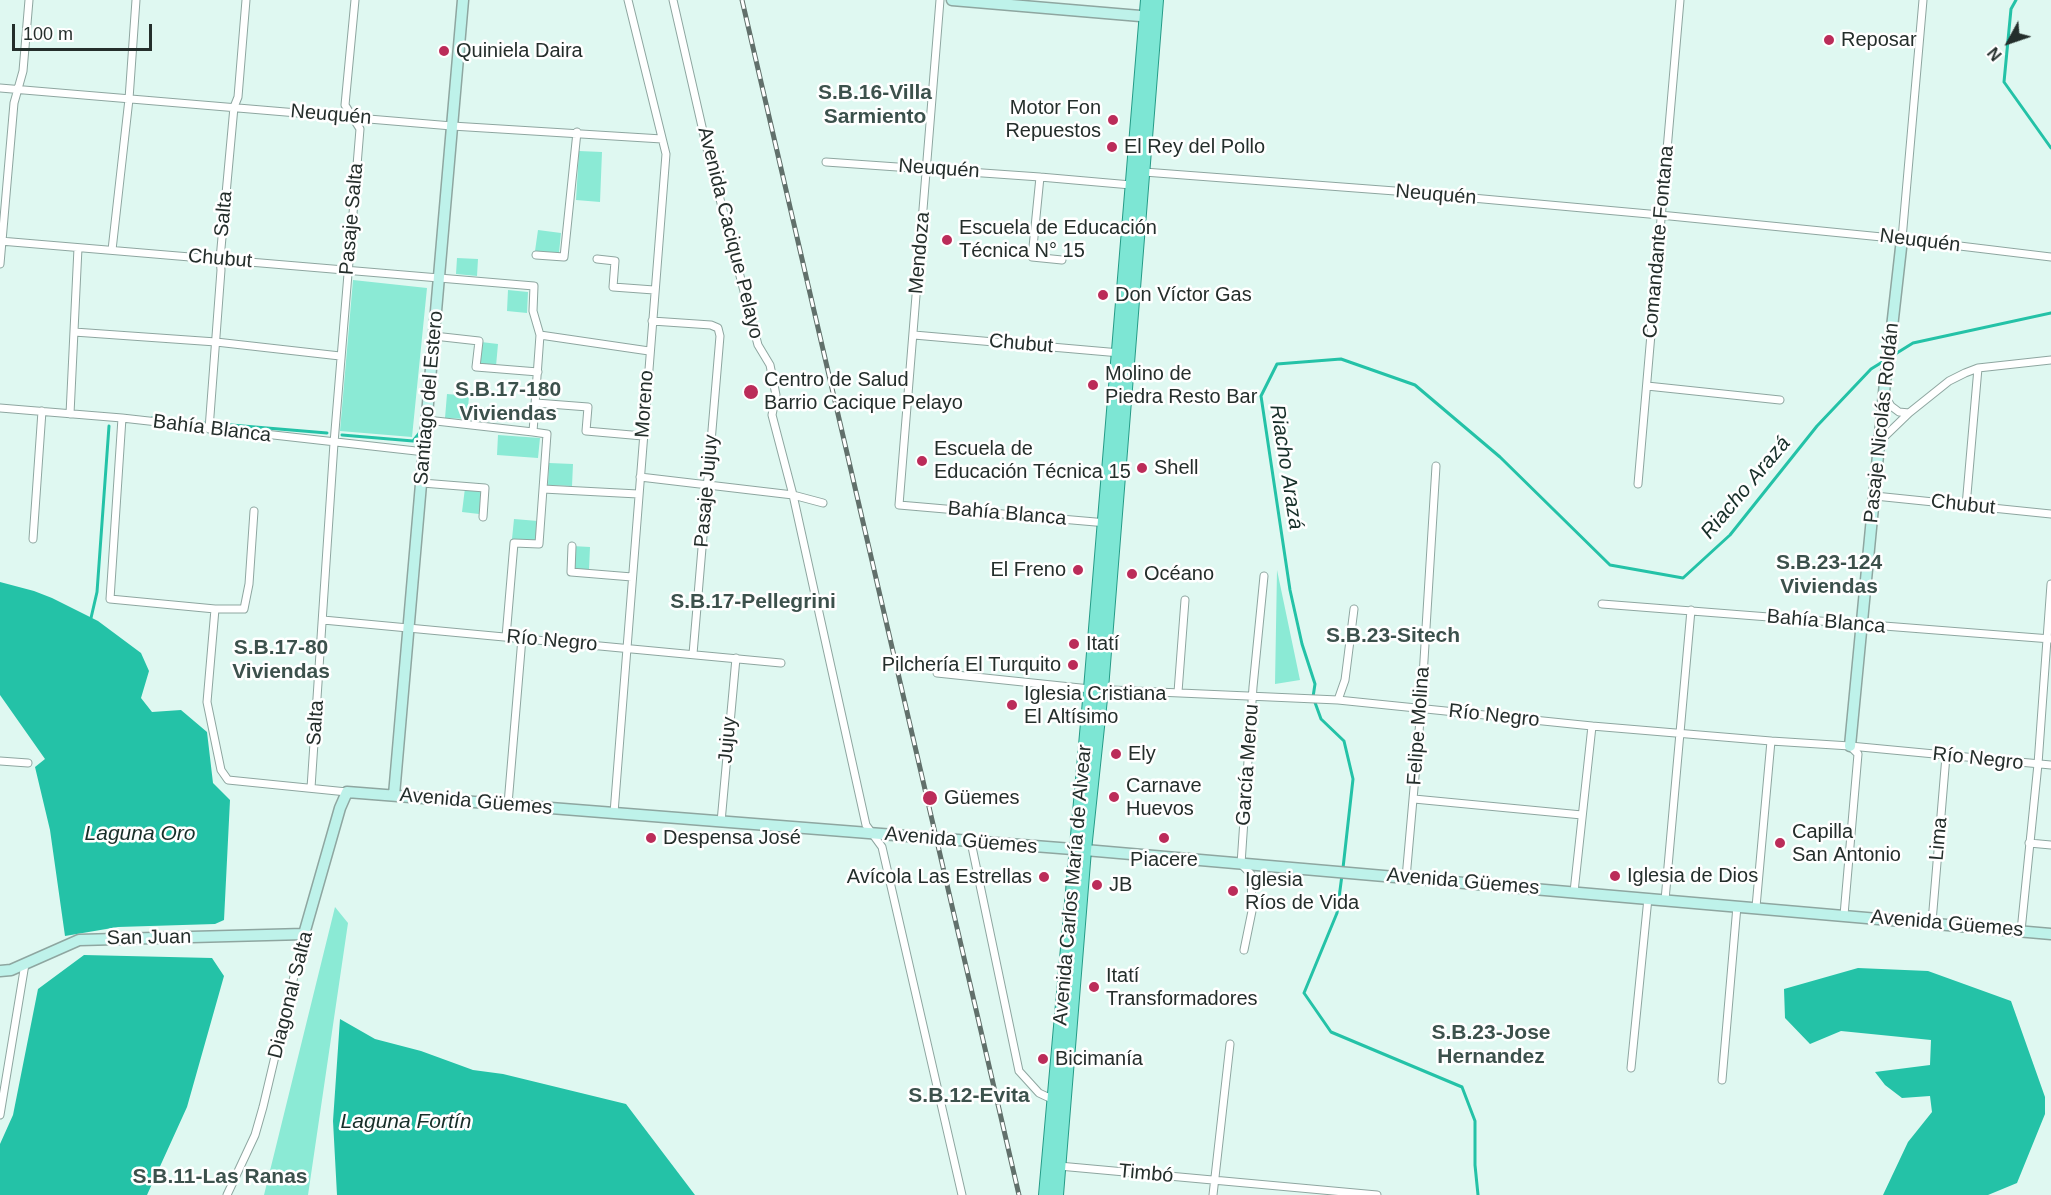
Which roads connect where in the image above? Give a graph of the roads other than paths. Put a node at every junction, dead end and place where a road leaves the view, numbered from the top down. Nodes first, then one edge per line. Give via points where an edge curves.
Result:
1 (29, 0) edge
2 (136, 0) edge
3 (246, 0) edge
4 (355, 0) edge
5 (463, 0) edge
6 (628, 0) edge
7 (673, 0) edge
8 (940, 0) edge
9 (952, 0) edge
10 (1147, 0) edge
11 (1157, 0) edge
12 (1680, 0) edge
13 (1923, 0) edge
14 (1150, 17) junction
15 (0, 88) edge
16 (19, 89) junction
17 (129, 99) junction
18 (234, 106) junction
19 (352, 117) junction
20 (452, 126) junction
21 (578, 132) junction
22 (662, 139) junction
23 (826, 162) dead end
24 (927, 168) junction
25 (1144, 172) junction
26 (1040, 177) junction
27 (1131, 185) junction
28 (1660, 215) junction
29 (1902, 239) junction
30 (1, 241) edge
31 (78, 248) junction
32 (112, 250) junction
33 (536, 255) dead end
34 (2051, 257) edge
35 (220, 259) junction
36 (597, 259) dead end
37 (1062, 260) dead end
38 (0, 264) edge
39 (348, 271) junction
40 (439, 279) junction
41 (654, 290) junction
42 (652, 321) junction
43 (74, 332) junction
44 (914, 334) junction
45 (540, 335) junction
46 (435, 336) junction
47 (216, 342) junction
48 (1890, 345) joint
49 (649, 351) junction
50 (1123, 354) junction
51 (340, 356) junction
52 (2051, 360) edge
53 (1978, 369) junction
54 (538, 372) junction
55 (1886, 372) joint
56 (1647, 386) junction
57 (1885, 396) junction
58 (1780, 400) dead end
59 (536, 403) junction
60 (0, 408) edge
61 (42, 411) junction
62 (1908, 413) junction
63 (70, 414) junction
64 (122, 418) junction
65 (427, 420) junction
66 (209, 429) junction
67 (533, 432) junction
68 (643, 436) junction
69 (334, 443) junction
70 (1878, 443) junction
71 (424, 452) junction
72 (1436, 466) dead end
73 (640, 477) junction
74 (422, 483) junction
75 (1638, 484) dead end
76 (707, 485) junction
77 (543, 489) junction
78 (638, 494) junction
79 (793, 495) junction
80 (1875, 496) junction
81 (823, 503) dead end
82 (899, 505) joint
83 (1966, 506) junction
84 (254, 511) dead end
85 (2051, 514) edge
86 (483, 517) dead end
87 (1110, 523) junction
88 (33, 539) dead end
89 (572, 546) dead end
90 (1264, 576) dead end
91 (632, 577) junction
92 (2051, 584) edge
93 (1185, 600) dead end
94 (1602, 604) dead end
95 (214, 609) junction
96 (1354, 609) dead end
97 (1691, 610) junction
98 (323, 620) junction
99 (1862, 625) junction
100 (410, 627) junction
101 (506, 637) junction
102 (522, 638) junction
103 (2049, 639) edge
104 (627, 648) junction
105 (693, 654) junction
106 (736, 658) junction
107 (781, 663) dead end
108 (937, 673) dead end
109 (1096, 689) junction
110 (1178, 692) junction
111 (1253, 697) junction
112 (1338, 700) junction
113 (1421, 709) junction
114 (1592, 726) junction
115 (1680, 732) junction
116 (1771, 741) junction
117 (1850, 746) junction
118 (1946, 756) junction
119 (0, 761) edge
120 (28, 763) dead end
121 (2038, 764) junction
122 (2051, 765) edge
123 (311, 788) junction
124 (347, 792) junction
125 (394, 795) junction
126 (1414, 799) junction
127 (508, 804) junction
128 (614, 813) junction
129 (1582, 815) junction
130 (721, 822) junction
131 (874, 834) junction
132 (971, 842) junction
133 (2029, 843) junction
134 (2051, 845) edge
135 (1080, 850) junction
136 (1241, 864) junction
137 (1406, 878) junction
138 (1574, 892) junction
139 (1648, 898) junction
140 (1665, 900) junction
141 (1737, 906) junction
142 (1756, 907) junction
143 (1844, 915) junction
144 (1932, 922) junction
145 (2021, 931) junction
146 (304, 934) junction
147 (2051, 934) edge
148 (1244, 950) dead end
149 (25, 964) junction
150 (0, 971) edge
151 (1230, 1044) dead end
152 (1631, 1068) dead end
153 (1722, 1080) dead end
154 (1054, 1100) junction
155 (0, 1115) edge
156 (1053, 1165) junction
157 (1215, 1180) junction
158 (227, 1195) edge
159 (962, 1195) edge
160 (1045, 1195) edge
161 (1057, 1195) edge
162 (1064, 1195) edge
163 (1213, 1195) edge
164 (1377, 1195) edge

1 - 16 street
2 - 17 street
3 - 18 street, Salta
4 - 19 street, Pasaje Salta via 345,105
5 - 20 street, Santiago del Estero
6 - 22 street, Moreno
7 - 79 street, Avenida Cacique Pelayo via 758,345 770,365 776,395 772,415
8 - 24 street, Mendoza
9 - 14 street
10 - 14 main road, Avenida Carlos María de Alvear
11 - 14 main road, Avenida Carlos María de Alvear
12 - 28 street, Comandante Fontana
13 - 29 street, Pasaje Nicolás Roldán
14 - 25 main road, Avenida Carlos María de Alvear
14 - 27 main road, Avenida Carlos María de Alvear
15 - 16 street, Neuquén
16 - 17 street, Neuquén
16 - 30 street via 14,103
17 - 18 street, Neuquén
17 - 32 street
18 - 19 street, Neuquén
18 - 35 street, Salta
19 - 20 street, Neuquén
19 - 39 street, Pasaje Salta via 360,129
20 - 21 street, Neuquén
20 - 40 street, Santiago del Estero
21 - 22 street, Neuquén
21 - 33 street via 564,257
22 - 41 street, Moreno via 666,154
23 - 24 street, Neuquén
24 - 26 street, Neuquén
24 - 44 street, Mendoza
25 - 27 street
25 - 28 street, Neuquén
25 - 50 main road, Avenida Carlos María de Alvear
26 - 27 street, Neuquén
26 - 37 street via 1032,257
27 - 50 main road, Avenida Carlos María de Alvear
28 - 29 street, Neuquén
28 - 56 street, Comandante Fontana
29 - 34 street, Neuquén
29 - 48 street, Pasaje Nicolás Roldán
30 - 31 street, Chubut
30 - 38 street
31 - 32 street, Chubut
31 - 43 street
32 - 35 street, Chubut
35 - 39 street, Chubut
35 - 47 street, Salta
36 - 41 street via 615,261 614,287
39 - 40 street, Chubut
39 - 51 street, Pasaje Salta
40 - 45 street, Chubut via 534,286 533,311
40 - 46 street, Santiago del Estero
41 - 42 street, Moreno
42 - 49 street, Moreno
42 - 76 street, Pasaje Jujuy via 718,328
43 - 47 street
43 - 63 street
44 - 50 street, Chubut
44 - 82 street, Mendoza
45 - 49 street
45 - 54 street
46 - 54 street via 479,342 476,367
46 - 65 street, Santiago del Estero
47 - 51 street
47 - 66 street, Salta
48 - 55 street, Pasaje Nicolás Roldán
49 - 68 street, Moreno
50 - 87 main road, Avenida Carlos María de Alvear
51 - 69 street, Pasaje Salta
52 - 53 street
53 - 62 street via 1949,381
53 - 83 street
54 - 59 street
55 - 57 street, Pasaje Nicolás Roldán
56 - 58 street
56 - 75 street, Comandante Fontana
57 - 62 street via 1899,412
57 - 70 street, Pasaje Nicolás Roldán
59 - 67 street
59 - 68 street via 588,407 586,431
60 - 61 street, Bahía Blanca
61 - 63 street, Bahía Blanca
61 - 88 street
62 - 70 street
63 - 64 street, Bahía Blanca
64 - 66 street, Bahía Blanca
64 - 95 street via 110,599
65 - 67 street
65 - 71 street, Santiago del Estero
66 - 69 street, Bahía Blanca
67 - 77 street via 547,434
68 - 73 street, Moreno
69 - 71 street, Bahía Blanca
69 - 98 street, Salta
70 - 80 street, Pasaje Nicolás Roldán
71 - 74 street, Santiago del Estero
72 - 113 street, Felipe Molina
73 - 76 street
73 - 78 street, Moreno
74 - 86 street via 485,488
74 - 100 street, Santiago del Estero
76 - 79 street
76 - 105 street, Pasaje Jujuy
77 - 78 street
77 - 101 street via 539,544 514,543
78 - 91 street, Moreno
79 - 81 street
79 - 131 street, Avenida Cacique Pelayo via 866,825
80 - 83 street, Chubut
80 - 99 street, Pasaje Nicolás Roldán
82 - 87 street, Bahía Blanca
83 - 85 street, Chubut
84 - 95 street via 244,609
87 - 109 main road, Avenida Carlos María de Alvear
89 - 91 street via 571,572
90 - 111 street, García Merou
91 - 104 street, Moreno
92 - 103 street
93 - 110 street
94 - 97 street, Bahía Blanca
95 - 123 street, Avenida Güemes via 207,702 221,770 228,780
96 - 112 street via 1345,681
97 - 99 street, Bahía Blanca
97 - 115 street
98 - 100 street, Río Negro
98 - 123 street, Salta
99 - 103 street, Bahía Blanca
99 - 117 street, Pasaje Nicolás Roldán
100 - 101 street, Río Negro
100 - 125 street, Santiago del Estero
101 - 102 street, Río Negro
102 - 104 street, Río Negro
102 - 127 street
103 - 121 street
104 - 105 street, Río Negro
104 - 128 street, Moreno
105 - 106 street, Río Negro
106 - 107 street, Río Negro
106 - 130 street, Jujuy
108 - 109 street, Río Negro
109 - 110 street, Río Negro
109 - 135 main road, Avenida Carlos María de Alvear
110 - 111 street, Río Negro
111 - 112 street, Río Negro
111 - 136 street, García Merou
112 - 113 street, Río Negro
113 - 114 street, Río Negro
113 - 126 street, Felipe Molina
114 - 115 street, Río Negro
114 - 129 street
115 - 116 street, Río Negro
115 - 140 street
116 - 117 street, Río Negro
116 - 142 street
117 - 118 street, Río Negro
117 - 143 street, Pasaje Nicolás Roldán via 1858,754
118 - 121 street, Río Negro
118 - 144 street, Lima
119 - 120 street
121 - 122 street, Río Negro
121 - 133 street
123 - 124 street, Avenida Güemes
124 - 125 street, Avenida Güemes
124 - 146 street, Diagonal Salta
125 - 127 street, Avenida Güemes
126 - 129 street
126 - 137 street, Felipe Molina
127 - 128 street, Avenida Güemes
128 - 130 street, Avenida Güemes
129 - 138 street
130 - 131 street, Avenida Güemes
131 - 132 street, Avenida Güemes
131 - 159 street, Avenida Cacique Pelayo via 882,847
132 - 135 street, Avenida Güemes
132 - 154 street via 1019,1071 1039,1093
133 - 134 street
133 - 145 street
135 - 136 street, Avenida Güemes
135 - 154 main road, Avenida Carlos María de Alvear
135 - 156 main road, Avenida Carlos María de Alvear
136 - 137 street, Avenida Güemes
136 - 148 street, García Merou via 1251,874 1252,902
137 - 138 street, Avenida Güemes
138 - 139 street, Avenida Güemes
139 - 140 street, Avenida Güemes
139 - 152 street
140 - 141 street, Avenida Güemes
141 - 142 street, Avenida Güemes
141 - 153 street
142 - 143 street, Avenida Güemes
143 - 144 street, Avenida Güemes
144 - 145 street, Avenida Güemes
145 - 147 street, Avenida Güemes
146 - 149 street, San Juan via 79,940
146 - 158 street, Diagonal Salta via 258,1126
149 - 150 street, San Juan
149 - 155 street
151 - 157 street
154 - 156 main road, Avenida Carlos María de Alvear
156 - 157 street, Timbó
156 - 160 main road, Avenida Carlos María de Alvear
156 - 161 main road, Avenida Carlos María de Alvear
156 - 162 street
157 - 163 street
157 - 164 street, Timbó

